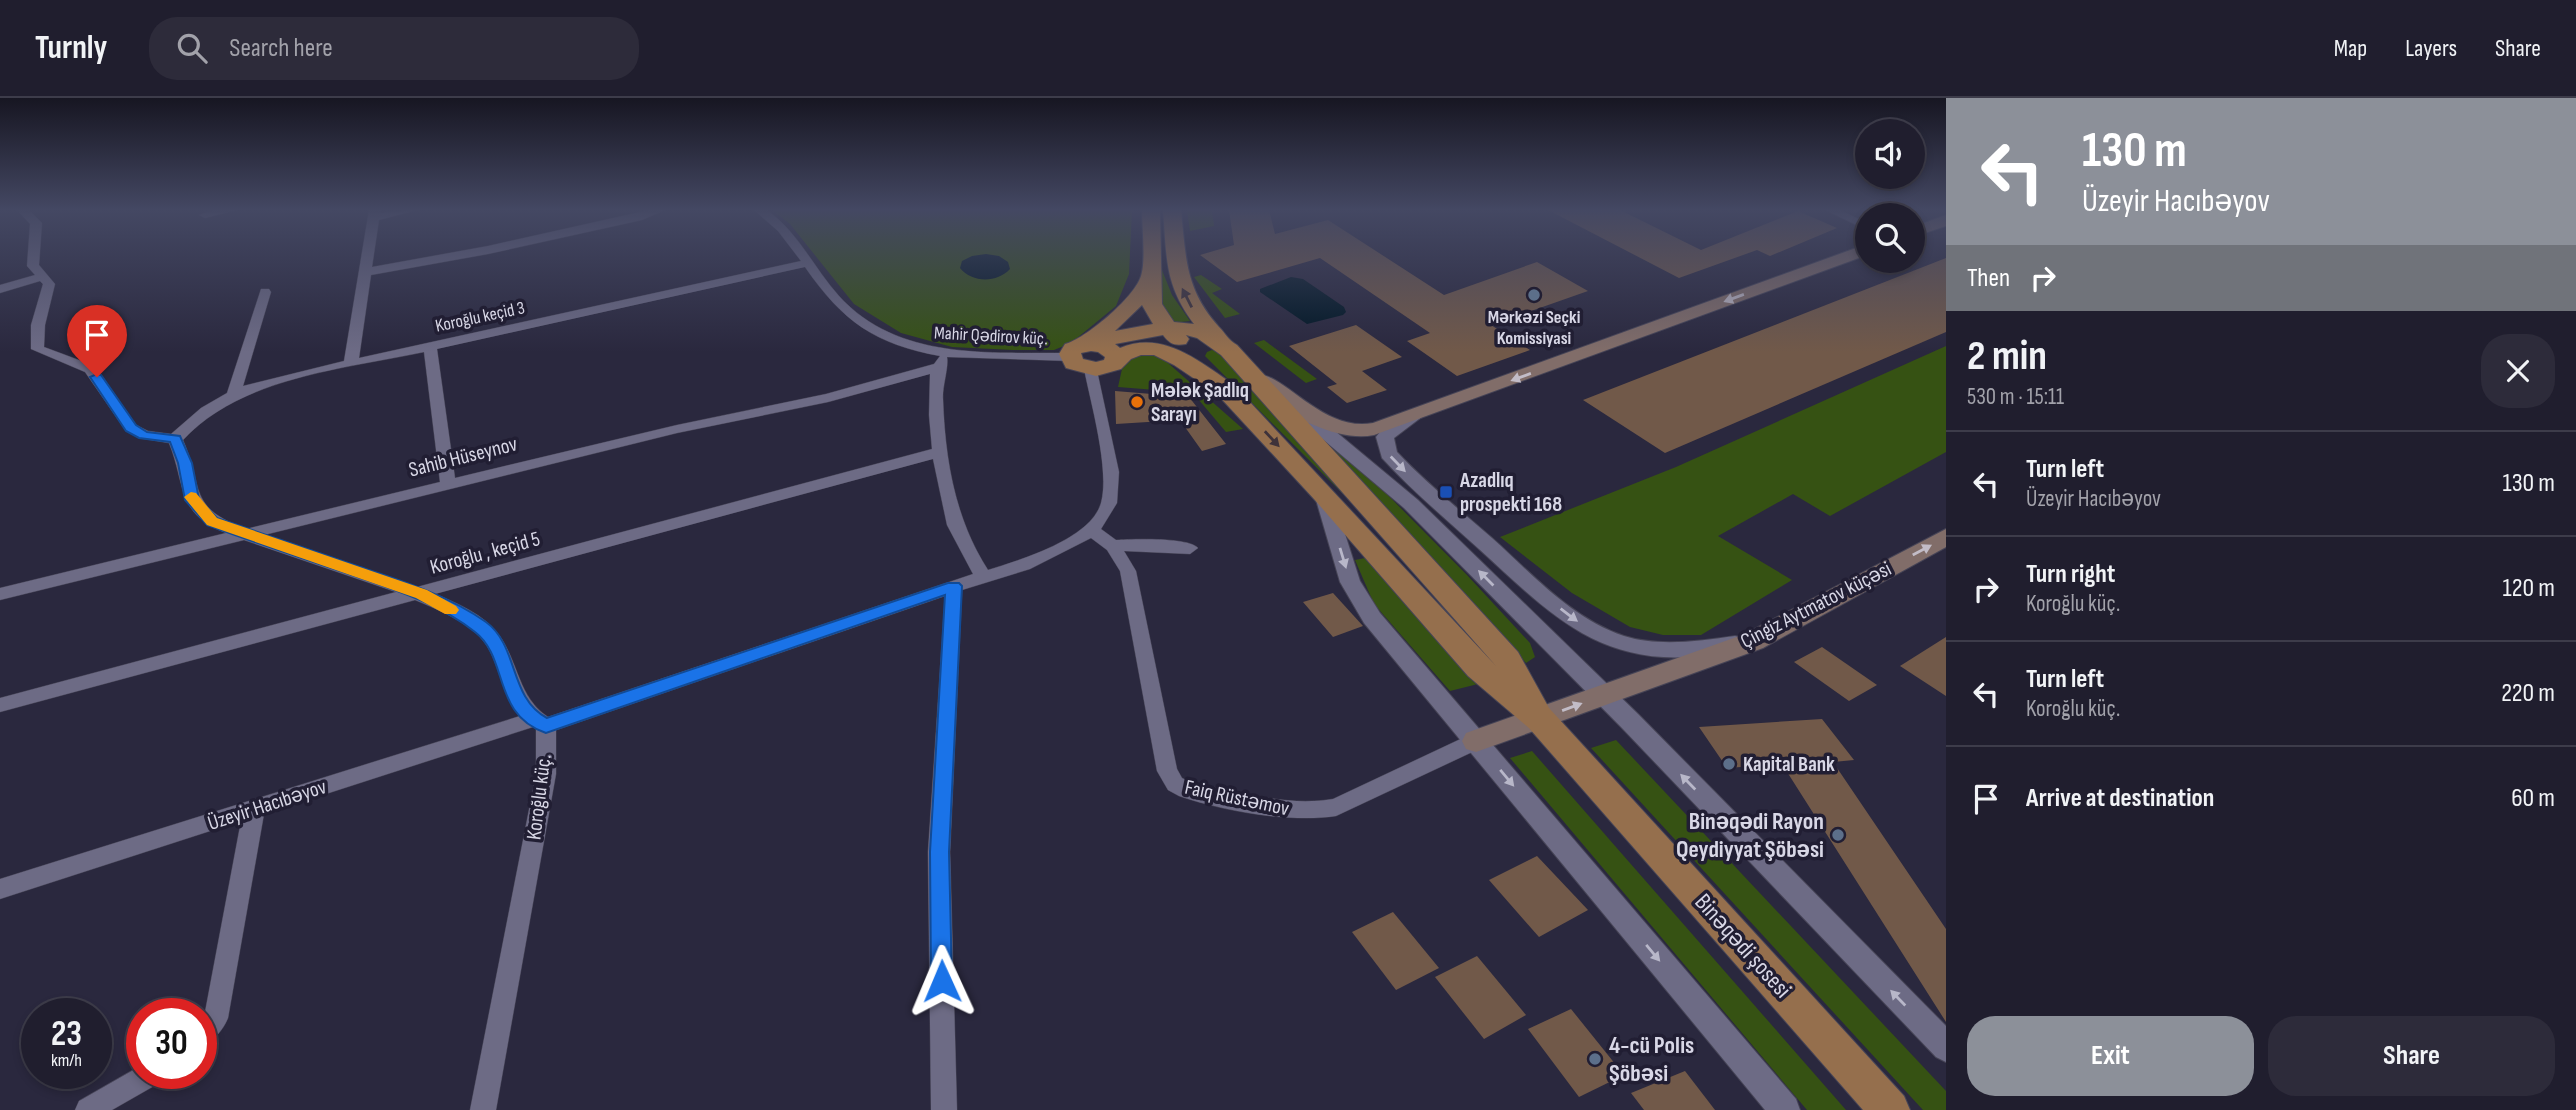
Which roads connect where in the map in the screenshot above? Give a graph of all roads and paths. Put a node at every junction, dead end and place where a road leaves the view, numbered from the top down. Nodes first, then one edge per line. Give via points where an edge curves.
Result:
1 (34, 257) edge
2 (368, 257) edge
3 (448, 257) edge
4 (805, 257) edge
5 (1150, 257) edge
6 (1176, 257) edge
7 (1845, 257) edge
8 (808, 263) junction
9 (366, 272) junction
10 (42, 277) junction
11 (1150, 278) junction
12 (0, 289) edge
13 (265, 292) dead end
14 (1169, 329) junction
15 (430, 345) junction
16 (1077, 350) junction
17 (947, 353) junction
18 (1234, 356) junction
19 (1115, 361) junction
20 (351, 363) junction
21 (938, 367) junction
22 (1091, 369) junction
23 (1226, 390) junction
24 (234, 392) junction
25 (1295, 406) junction
26 (1414, 416) junction
27 (175, 439) junction
28 (940, 452) junction
29 (448, 484) junction
30 (1323, 493) junction
31 (1091, 530) junction
32 (245, 535) junction
33 (1946, 537) edge
34 (1112, 546) junction
35 (1190, 548) dead end
36 (984, 577) junction
37 (954, 586) junction
38 (0, 594) edge
39 (421, 594) junction
40 (1754, 641) junction
41 (1604, 696) junction
42 (0, 705) edge
43 (1540, 719) junction
44 (539, 723) junction
45 (1476, 741) junction
46 (254, 809) junction
47 (0, 889) edge
48 (217, 1012) edge
49 (1946, 1047) edge
50 (126, 1088) edge
51 (88, 1110) edge
52 (483, 1110) edge
53 (944, 1110) edge
54 (1785, 1110) edge
55 (1890, 1110) edge

1 - 10 street via 33,266
2 - 9 street
3 - 9 street
4 - 8 street, Mahir Qədirov küç.
5 - 11 main road
18 -> 6 main road via 1186,299
7 -> 26 main road
8 - 15 street, Koroğlu keçid 3
8 - 17 street, Mahir Qədirov küç. via 845,311 862,325 913,349
9 - 20 street
10 - 12 street
10 - 27 street via 49,284 37,331 38,349 90,369 131,428 144,435
11 - 14 main road via 1152,303
11 - 16 main road via 1129,308
13 - 24 street
14 - 16 main road
14 - 18 main road via 1202,333
14 - 23 main road
15 - 20 street, Koroğlu keçid 3
15 - 29 street
16 - 17 street, Mahir Qədirov küç.
16 - 19 main road via 1108,348
16 - 22 main road via 1077,365
17 - 21 street
18 - 25 main road
18 - 43 main road via 1508,660
19 - 22 main road via 1106,368
19 - 23 main road via 1138,348 1157,349
20 - 24 street, Koroğlu keçid 3
21 - 28 street
21 - 29 street, Sahib Hüseynov via 828,398
22 - 31 street, Üzeyir Hacıbəyov via 1111,472 1109,503
23 -> 30 main road
24 - 27 street, Koroğlu keçid 3 via 187,424
25 - 26 main road via 1350,430 1371,429
41 -> 25 street via 1411,504
26 -> 40 street via 1385,437 1388,454 1587,628 1624,644 1676,651
27 - 32 street via 192,500 212,522
28 - 36 street via 955,524
28 - 39 street, Koroğlu , keçid 5
29 - 32 street, Sahib Hüseynov
30 - 43 main road via 1478,668
30 -> 45 street via 1350,582 1359,597
31 - 34 street, Faiq Rüstəmov
31 - 36 street, Üzeyir Hacıbəyov via 1053,553
32 - 38 street, Sahib Hüseynov
32 - 39 street
40 -> 33 main road, Çingiz Aytmatov küçəsi
34 - 35 street
34 - 45 street, Faiq Rüstəmov via 1128,571 1167,771 1175,784 1186,790 1294,811 1320,811
36 - 37 street, Üzeyir Hacıbəyov
37 - 44 street, Üzeyir Hacıbəyov
37 - 53 street via 939,852
39 - 42 street, Koroğlu , keçid 5
39 - 44 street via 481,627 497,642 511,688
40 - 41 main road, Çingiz Aytmatov küçəsi
43 -> 41 main road, Çingiz Aytmatov küçəsi
49 -> 41 street
43 - 45 main road, Çingiz Aytmatov küçəsi
43 - 55 main road, Binəqədi şosesi
44 - 46 street, Üzeyir Hacıbəyov
44 - 52 street, Koroğlu küç. via 546,774
45 -> 54 street
46 - 47 street, Üzeyir Hacıbəyov
46 - 48 street
50 - 51 street

